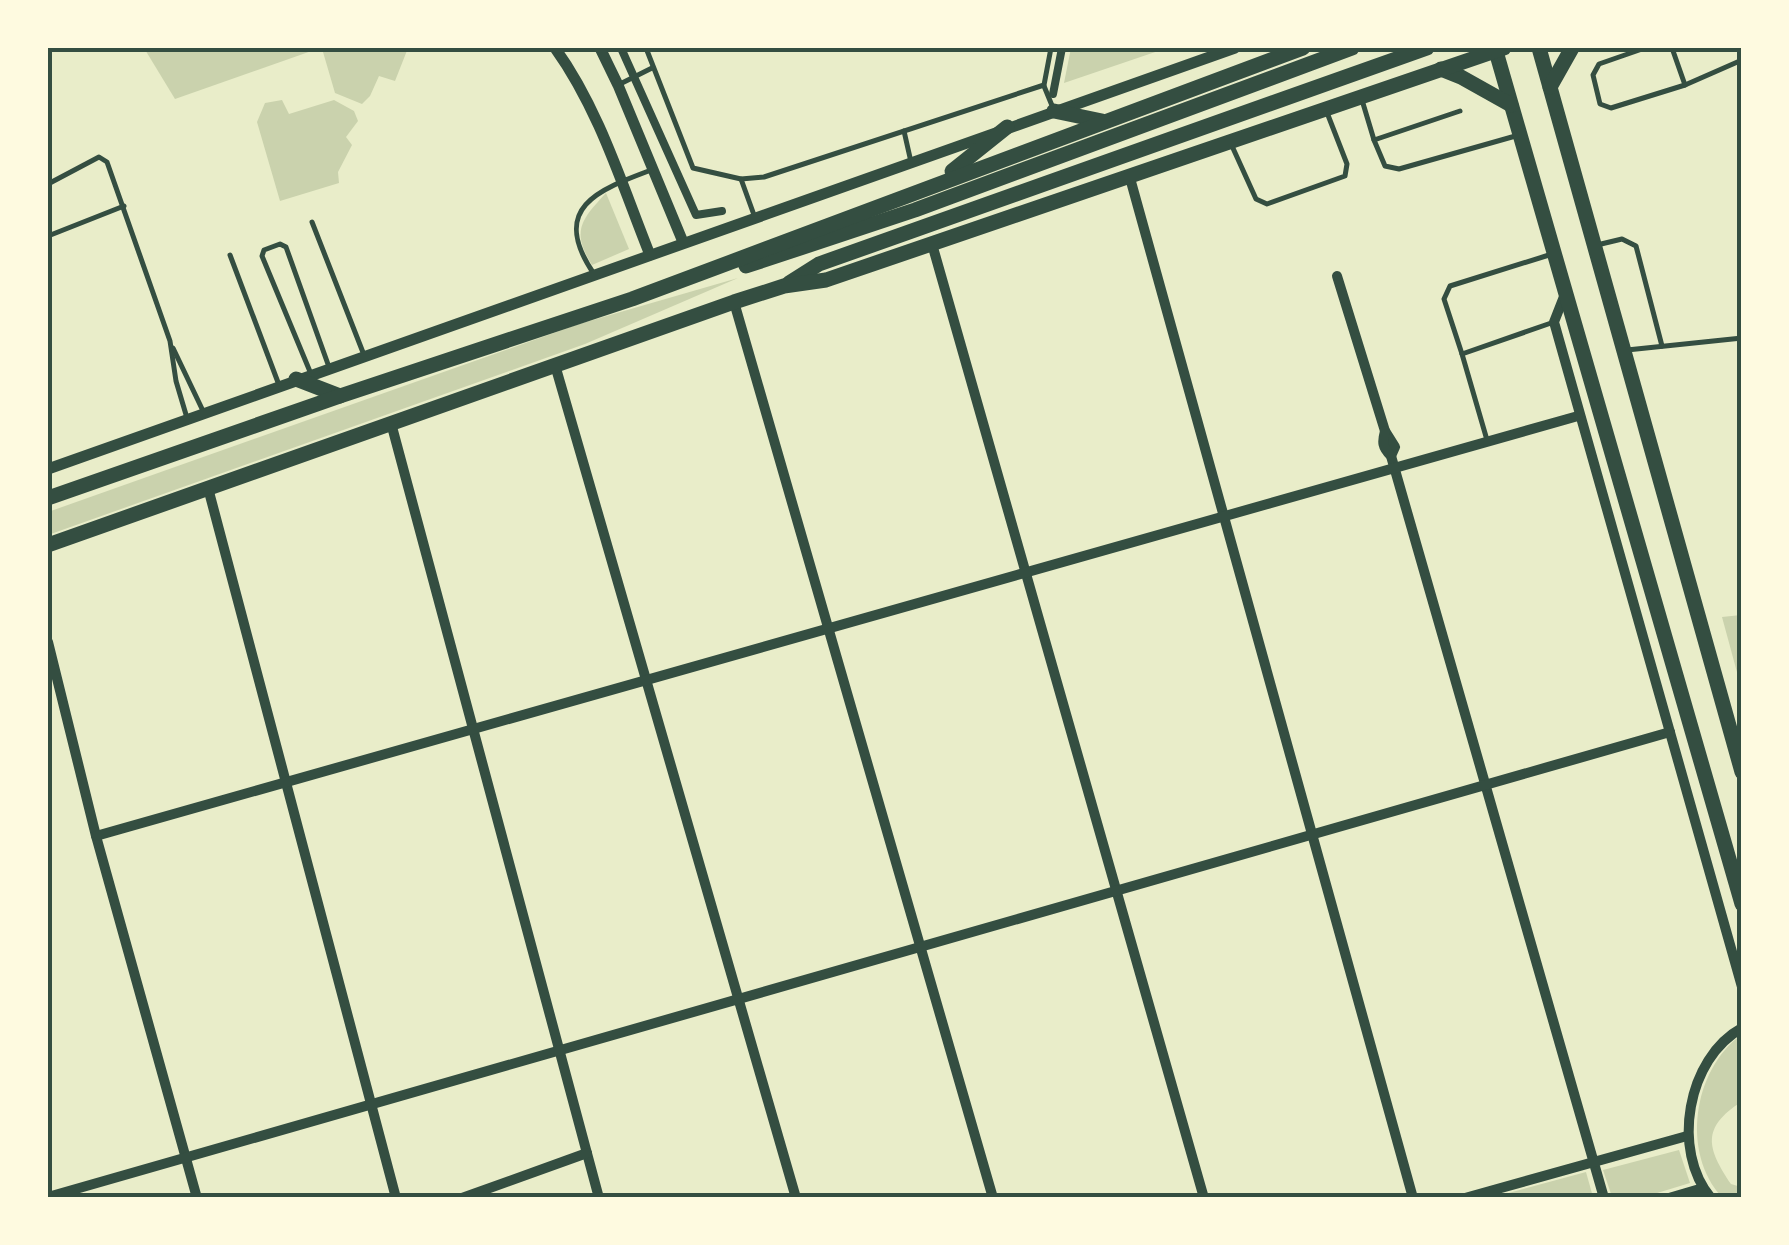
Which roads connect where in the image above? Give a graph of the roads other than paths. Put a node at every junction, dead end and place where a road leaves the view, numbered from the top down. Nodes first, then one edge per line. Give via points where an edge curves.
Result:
1 (555, 48) edge
2 (621, 48) edge
3 (646, 48) edge
4 (1051, 48) edge
5 (1062, 48) edge
6 (1236, 48) edge
7 (1352, 48) edge
8 (1427, 48) edge
9 (1498, 48) edge
10 (1539, 48) edge
11 (1572, 48) edge
12 (1645, 48) edge
13 (1672, 48) edge
14 (1295, 50) edge
15 (604, 51) edge
16 (1742, 60) edge
17 (652, 68) junction
18 (1441, 69) junction
19 (635, 76) junction
20 (618, 84) junction
21 (1044, 85) junction
22 (1685, 85) junction
23 (1550, 88) junction
24 (1053, 94) dead end
25 (1361, 98) junction
26 (1511, 105) junction
27 (1326, 110) junction
28 (1054, 111) junction
29 (1460, 111) dead end
30 (1102, 121) junction
31 (1007, 127) junction
32 (1278, 127) junction
33 (904, 130) junction
34 (1521, 134) junction
35 (1374, 140) junction
36 (1231, 143) junction
37 (911, 162) junction
38 (654, 169) junction
39 (1130, 178) junction
40 (741, 180) junction
41 (941, 180) junction
42 (620, 181) junction
43 (48, 184) edge
44 (124, 206) junction
45 (722, 211) dead end
46 (755, 218) junction
47 (312, 222) dead end
48 (48, 236) edge
49 (684, 242) junction
50 (932, 244) junction
51 (1594, 246) junction
52 (1554, 254) junction
53 (230, 255) dead end
54 (650, 255) junction
55 (594, 274) junction
56 (1337, 276) dead end
57 (784, 286) junction
58 (1565, 294) junction
59 (632, 299) junction
60 (734, 302) junction
61 (1554, 322) junction
62 (1742, 338) edge
63 (170, 341) junction
64 (1662, 346) junction
65 (1624, 350) junction
66 (1462, 354) junction
67 (364, 355) junction
68 (556, 365) junction
69 (329, 368) junction
70 (304, 377) junction
71 (279, 386) junction
72 (340, 396) junction
73 (204, 413) junction
74 (1578, 416) junction
75 (188, 418) junction
76 (391, 424) junction
77 (1488, 442) junction
78 (1394, 468) junction
79 (48, 469) edge
80 (208, 488) junction
81 (48, 498) edge
82 (1224, 516) junction
83 (48, 546) edge
84 (1026, 572) junction
85 (829, 628) junction
86 (48, 642) edge
87 (647, 680) junction
88 (474, 729) junction
89 (1670, 732) junction
90 (1742, 772) edge
91 (285, 782) junction
92 (1485, 785) junction
93 (1312, 835) junction
94 (96, 836) junction
95 (1116, 891) junction
96 (1742, 904) edge
97 (920, 947) junction
98 (1742, 987) edge
99 (739, 999) junction
100 (1742, 1028) edge
101 (558, 1050) junction
102 (370, 1104) junction
103 (1687, 1136) junction
104 (587, 1153) junction
105 (185, 1158) junction
106 (1594, 1162) junction
107 (1702, 1188) junction
108 (48, 1197) edge
109 (197, 1198) edge
110 (396, 1198) edge
111 (462, 1198) edge
112 (599, 1198) edge
113 (796, 1198) edge
114 (992, 1198) edge
115 (1204, 1198) edge
116 (1412, 1198) edge
117 (1465, 1198) edge
118 (1604, 1198) edge
119 (1668, 1198) edge
120 (1711, 1198) edge

1 - 42 street via 590,106
2 - 19 street
3 - 17 lane
4 - 21 lane
5 - 24 street
6 - 28 street
7 - 59 main road via 915,210
8 - 57 main road via 819,264
9 - 18 main road
9 - 26 main road
10 - 23 main road
11 - 23 main road
12 - 22 lane via 1599,64 1593,75 1600,104 1610,108
13 - 22 lane
14 - 30 main road
14 - 32 main road via 1313,88 1300,110
15 - 20 street
16 - 22 lane
17 - 19 lane
17 - 40 lane via 693,168
18 - 25 main road
18 - 26 main road
19 - 20 lane
19 - 45 street via 696,215
20 - 38 street
21 - 28 lane
21 - 33 lane
23 - 51 main road
25 - 27 main road
25 - 35 lane
26 - 34 main road
27 - 32 main road
27 - 36 lane via 1347,164 1345,176 1267,204 1256,199
28 - 30 main road
28 - 31 street
29 - 35 lane
30 - 41 main road
31 - 37 street
31 - 41 main road
32 - 36 main road
33 - 37 lane
33 - 40 lane
34 - 35 lane via 1400,170 1386,166
34 - 52 main road
36 - 39 main road
37 - 46 street
38 - 42 lane
38 - 49 street
39 - 50 main road
39 - 82 street
40 - 46 lane
41 - 59 main road
42 - 54 street
42 - 55 lane via 598,191 574,226 578,251
43 - 44 lane via 99,157
44 - 48 lane
44 - 63 lane
46 - 49 street
47 - 67 lane
49 - 54 street
50 - 57 main road via 826,280
50 - 84 street
51 - 64 lane via 1622,239 1636,246
51 - 65 main road
52 - 58 main road
52 - 66 lane via 1450,286 1444,299
53 - 71 lane
54 - 55 street
55 - 67 street
56 - 78 street via 1395,447
57 - 60 main road
58 - 61 street
58 - 96 main road
59 - 72 main road
60 - 68 main road
60 - 85 street
61 - 66 lane
61 - 74 street
62 - 64 lane
63 - 73 lane
63 - 75 lane
64 - 65 lane
65 - 90 main road
66 - 77 lane
67 - 69 street
68 - 76 main road
68 - 87 street
69 - 70 street
69 - 70 lane via 280,244 262,256
70 - 71 street
70 - 72 main road
71 - 73 street
72 - 81 main road
73 - 75 street
74 - 77 street
74 - 89 street
75 - 79 street
76 - 80 main road
76 - 88 street
77 - 78 street
78 - 82 street
78 - 92 street
80 - 83 main road
80 - 91 street
82 - 84 street
82 - 93 street
84 - 85 street
84 - 95 street
85 - 87 street
85 - 97 street
86 - 94 street
87 - 88 street
87 - 99 street
88 - 91 street
88 - 101 street
89 - 92 street
89 - 98 street
91 - 94 street
91 - 102 street
92 - 93 street
92 - 106 street
93 - 95 street
93 - 116 street
94 - 105 street
95 - 97 street
95 - 115 street
97 - 99 street
97 - 114 street
99 - 101 street
99 - 113 street
100 - 103 street via 1710,1057
101 - 102 street
101 - 104 street
102 - 105 street
102 - 110 street
103 - 106 street
103 - 107 street
104 - 111 street
104 - 112 street
105 - 108 street
105 - 109 street
106 - 117 street
106 - 118 street
107 - 119 street
107 - 120 street

